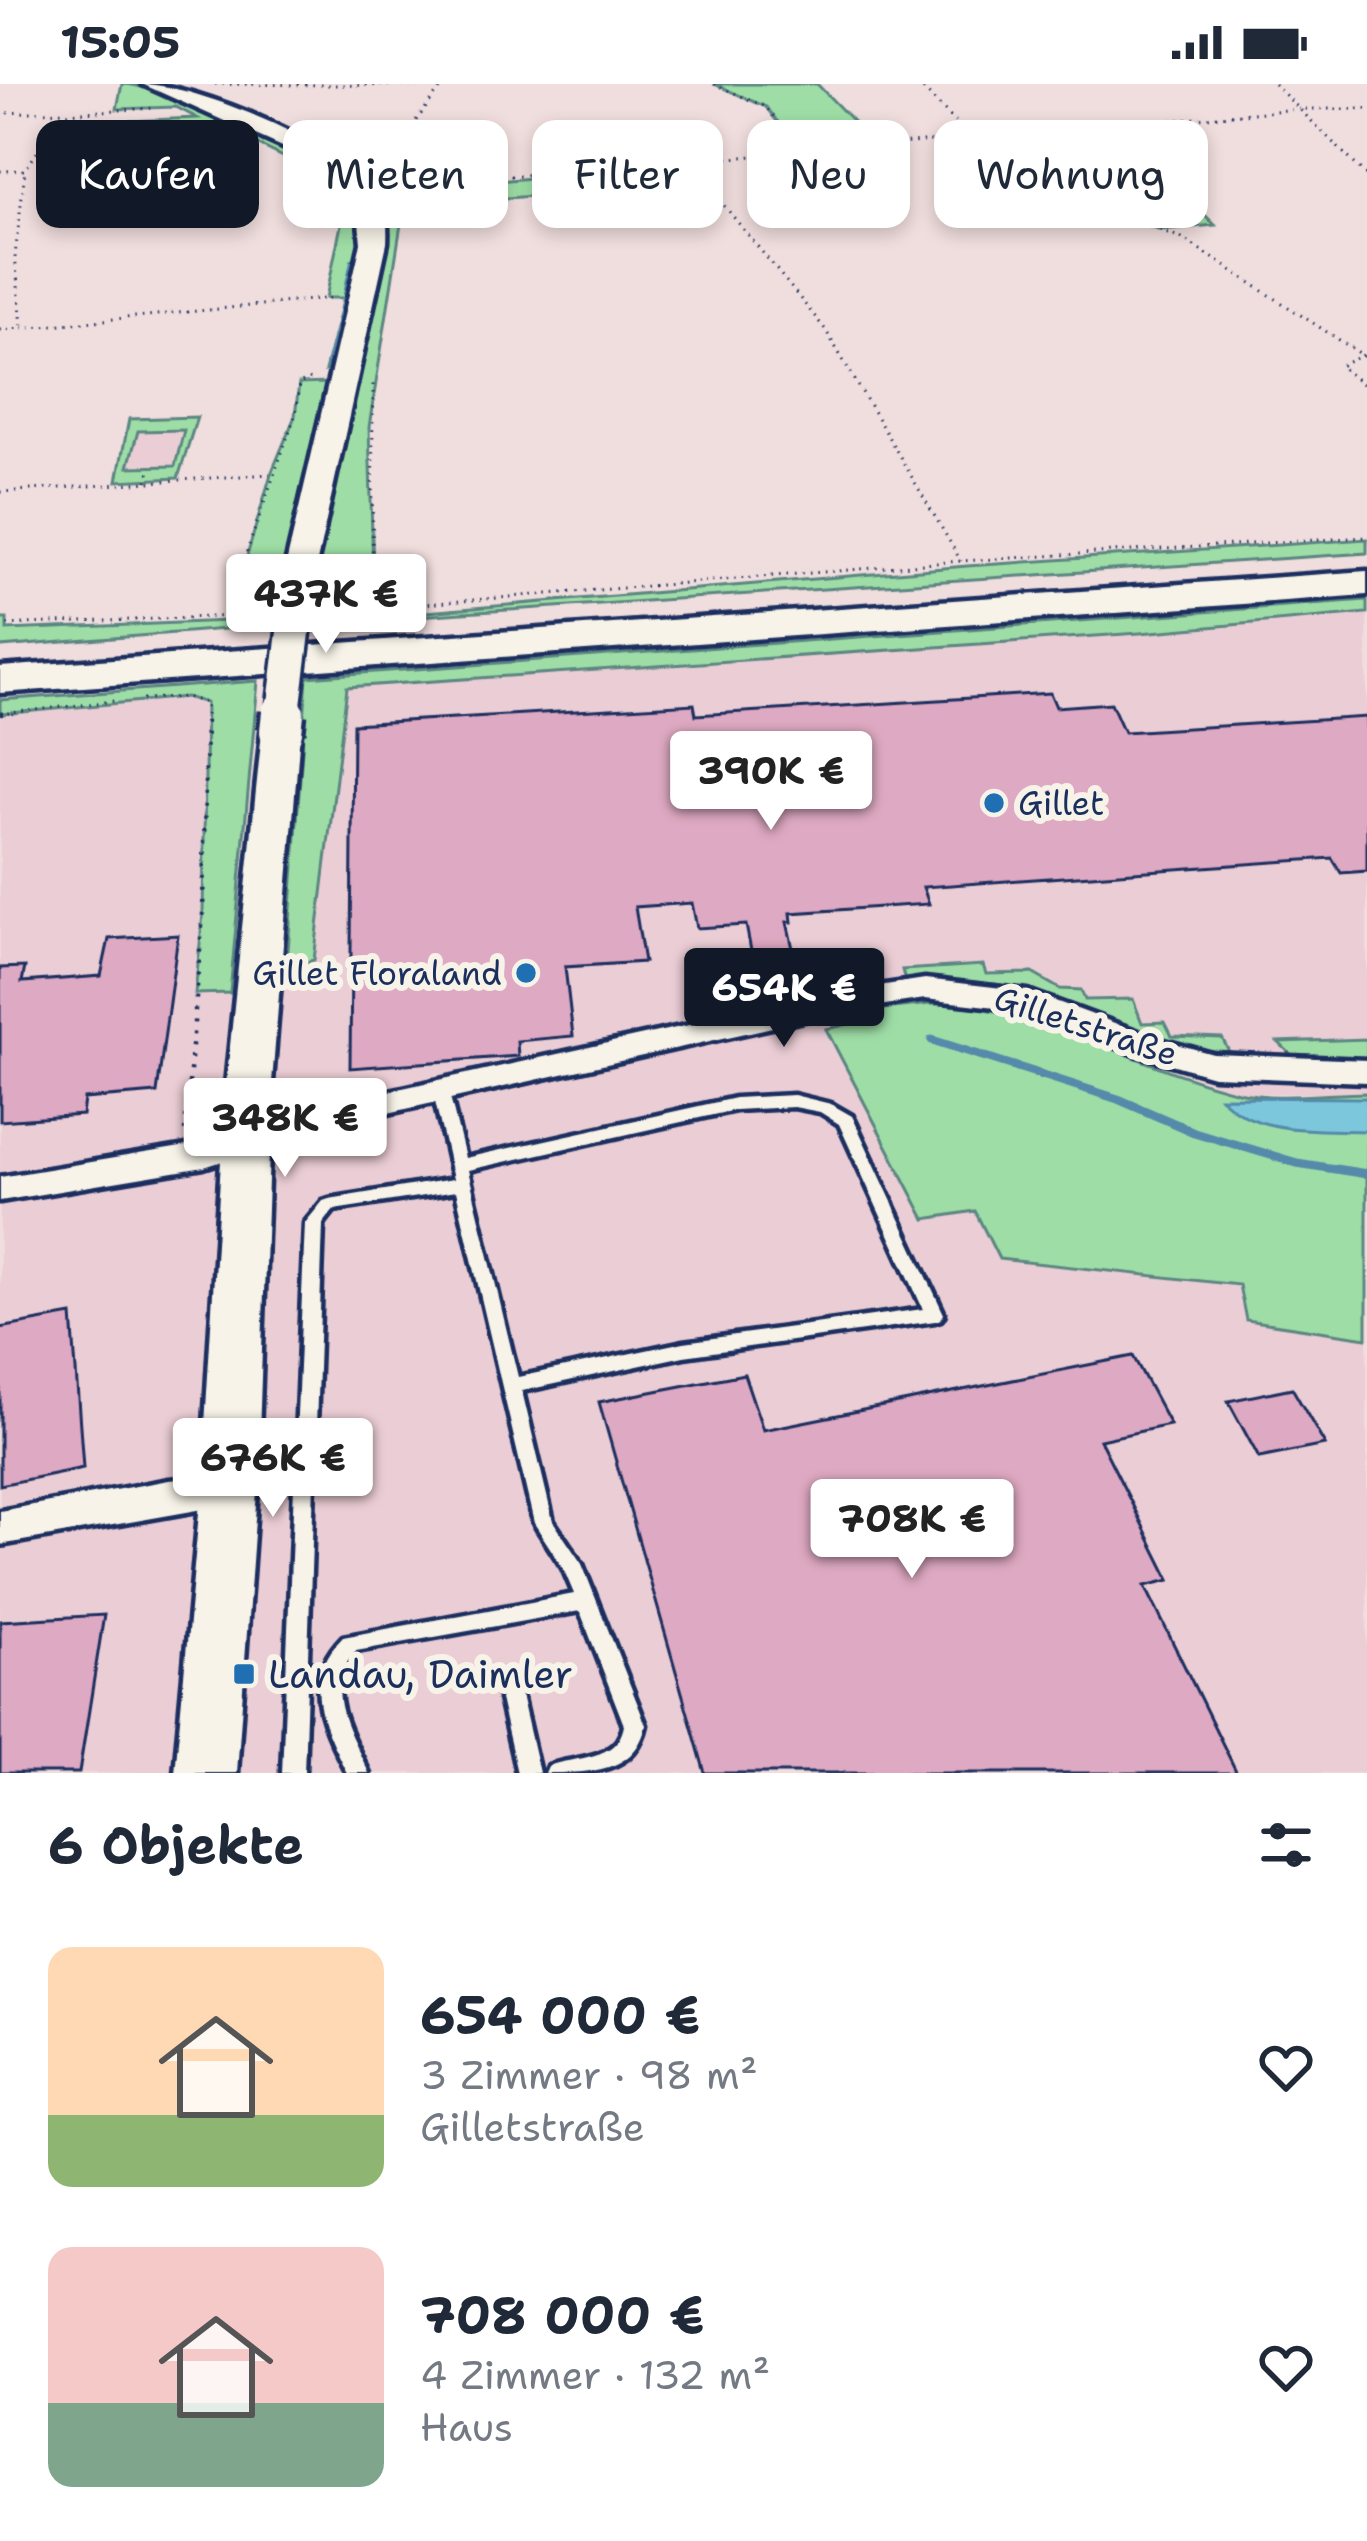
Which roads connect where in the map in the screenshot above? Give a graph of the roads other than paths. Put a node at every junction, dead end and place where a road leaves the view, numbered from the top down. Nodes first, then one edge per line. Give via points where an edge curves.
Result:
1 (155, 96) edge
2 (1367, 566) edge
3 (1367, 583) edge
4 (0, 662) edge
5 (0, 680) edge
6 (1367, 1071) edge
7 (441, 1093) junction
8 (247, 1117) junction
9 (460, 1175) junction
10 (0, 1189) edge
11 (512, 1386) junction
12 (229, 1491) junction
13 (0, 1528) edge
14 (586, 1601) junction
15 (511, 1699) dead end
16 (206, 1773) edge
17 (293, 1773) edge
18 (358, 1773) edge
19 (528, 1773) edge
20 (556, 1773) edge

1 - 8 main road, bridge via 312,155 367,187 375,227 301,573
2 - 4 highway
3 - 5 highway
6 - 7 street, Gilletstraße via 1194,1061 1028,1000 926,989
7 - 8 street, Gilletstraße via 339,1113
7 - 9 lane
8 - 10 street, Gilletstraße via 183,1158
8 - 12 main road
9 - 11 lane
9 - 11 lane via 735,1104 825,1108 846,1120 935,1314 684,1349
9 - 17 lane via 329,1204 314,1222
11 - 14 lane via 544,1522
12 - 13 street
12 - 16 main road
14 - 18 lane via 350,1643 329,1667 328,1707
14 - 20 lane via 634,1739 619,1759
15 - 19 lane

